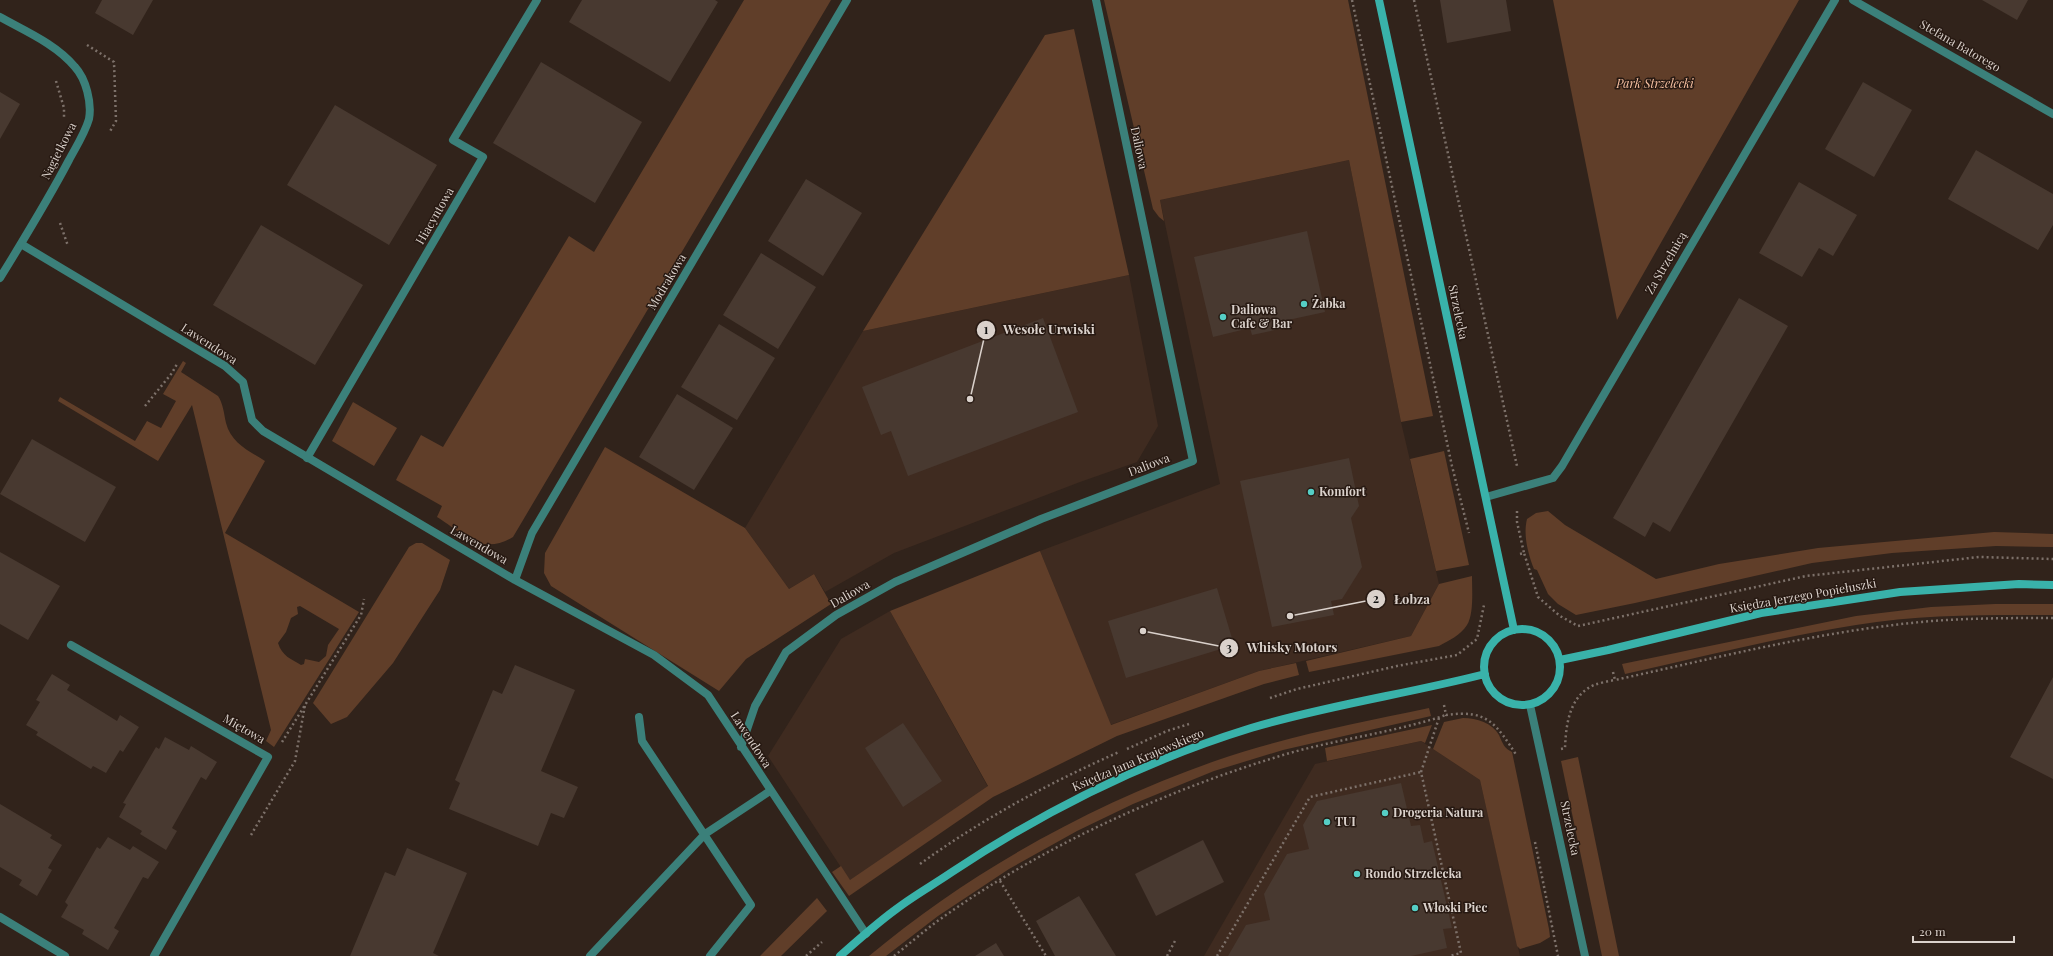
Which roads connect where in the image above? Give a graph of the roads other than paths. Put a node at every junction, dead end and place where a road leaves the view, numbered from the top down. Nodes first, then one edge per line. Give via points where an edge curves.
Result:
1 (537, 0) edge
2 (847, 0) edge
3 (1096, 0) edge
4 (1379, 0) edge
5 (1835, 0) edge
6 (1853, 0) edge
7 (0, 17) edge
8 (2053, 114) edge
9 (21, 244) junction
10 (0, 278) edge
11 (307, 458) junction
12 (1486, 498) junction
13 (515, 580) junction
14 (2053, 585) edge
15 (1514, 630) junction
16 (71, 645) dead end
17 (1560, 660) junction
18 (1485, 674) junction
19 (1530, 705) junction
20 (639, 717) dead end
21 (741, 747) junction
22 (770, 791) junction
23 (705, 834) junction
24 (0, 917) edge
25 (866, 934) junction
26 (65, 956) edge
27 (154, 956) edge
28 (590, 956) edge
29 (710, 956) edge
30 (840, 956) edge
31 (1584, 956) edge

1 - 11 street, Hiacyntowa via 453,140 483,158
2 - 13 street, Modrakowa via 532,533
3 - 21 street, Daliowa via 1193,461 1034,522 895,582 836,615 786,652 755,706
4 - 12 street, Strzelecka
5 - 12 street, Za Strzelnicą via 1562,466 1553,478
6 - 8 street, Stefana Batorego
7 - 9 street, Nagietkowa via 51,45 76,67 85,84 89,102 89,118 79,141
9 - 10 street, Nagietkowa
9 - 11 street, Lawendowa via 225,366 243,382 252,420 263,431
11 - 13 street, Lawendowa
12 - 15 street, Strzelecka
13 - 21 street, Lawendowa via 660,659 708,695
14 - 17 street, Księdza Jerzego Popiełuszki via 2019,584 1900,592 1761,613
15 - 17 street via 1538,632 1556,648
15 - 18 street via 1503,634 1487,651 1484,662
16 - 27 street, Miętowa via 268,757
17 - 19 street via 1559,677 1551,693
18 - 19 street via 1489,686 1501,699 1518,705
18 - 25 street, Księdza Jana Krajewskiego via 1338,705 1250,728 1102,786 1034,820 973,858 895,909
19 - 31 street, Strzelecka
20 - 23 street via 642,741
21 - 22 street, Lawendowa
22 - 23 street
22 - 25 street, Lawendowa
23 - 28 street
23 - 29 street via 751,905
24 - 26 street
25 - 30 street, Księdza Jana Krajewskiego

